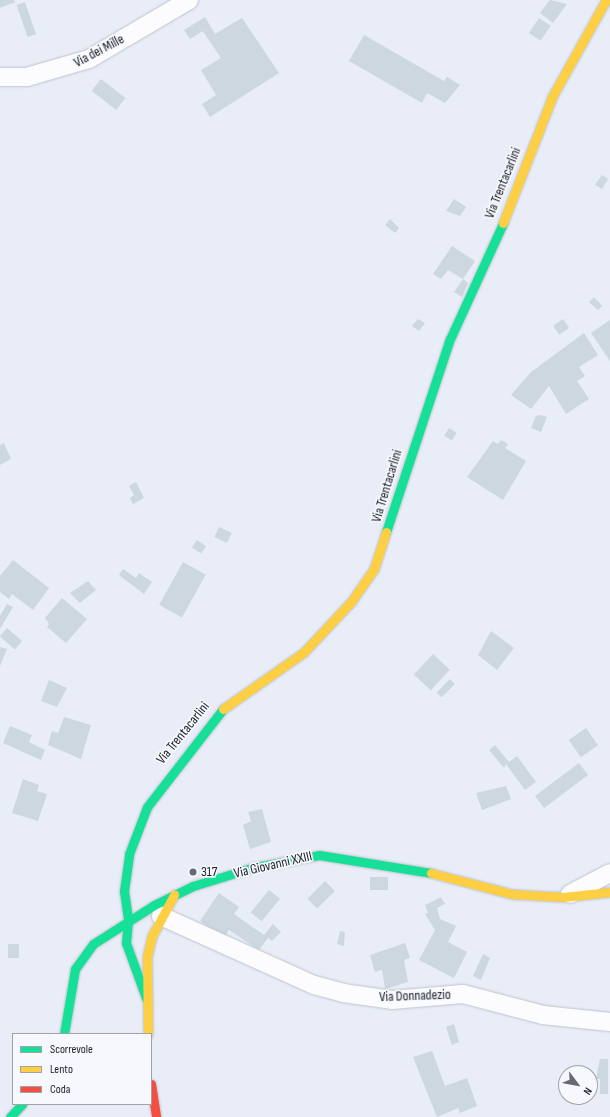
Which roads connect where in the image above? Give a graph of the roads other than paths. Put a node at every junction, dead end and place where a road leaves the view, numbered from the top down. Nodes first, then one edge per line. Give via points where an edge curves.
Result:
1 (189, 0) edge
2 (606, 0) edge
3 (0, 77) edge
4 (610, 873) edge
5 (610, 892) edge
6 (174, 895) junction
7 (563, 897) junction
8 (161, 916) junction
9 (128, 919) junction
10 (150, 945) junction
11 (106, 950) dead end
12 (85, 952) junction
13 (118, 953) dead end
14 (131, 961) junction
15 (146, 998) junction
16 (610, 1022) edge
17 (64, 1033) edge
18 (148, 1033) edge
19 (152, 1091) edge
20 (21, 1105) edge
21 (10, 1117) edge
22 (156, 1117) edge

1 - 3 street, Via dei Mille via 89,59 27,77
2 - 9 street, Via Trentacarlini via 552,97 506,216 450,339 374,569 351,602 304,652 216,714 158,787 147,807 128,860 124,891
4 - 7 street
5 - 7 street, Via Giovanni XXIII
6 - 7 street, Via Giovanni XXIII via 251,868 319,855 364,859 512,894
6 - 8 street
6 - 9 street, Via Giovanni XXIII
8 - 10 street
8 - 16 street, Via Donnadezio via 314,985 343,992 392,1000 463,994 543,1015
9 - 10 street
9 - 12 street, Via Giovanni XXIII
9 - 14 street, Via Trentacarlini via 126,943
10 - 15 street
11 - 12 street
12 - 17 street, Via Giovanni XXIII via 70,986
13 - 14 street
14 - 15 street, Via Trentacarlini
15 - 18 street
19 - 22 street
20 - 21 street

